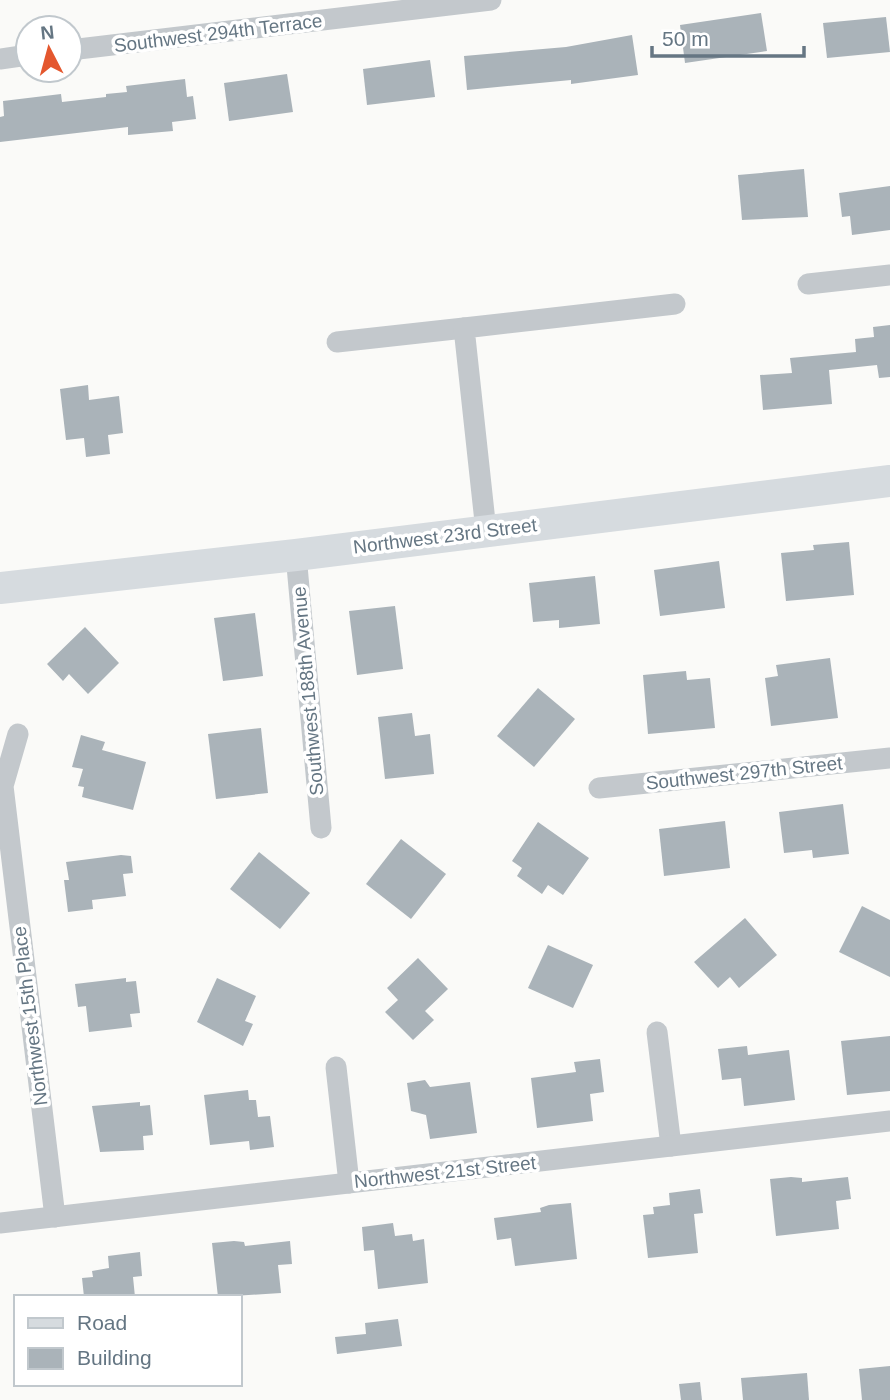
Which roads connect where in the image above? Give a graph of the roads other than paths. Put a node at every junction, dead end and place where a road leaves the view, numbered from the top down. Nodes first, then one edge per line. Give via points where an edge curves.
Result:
1 (491, 0) edge
2 (84, 48) edge
3 (890, 275) edge
4 (808, 284) dead end
5 (675, 304) dead end
6 (464, 328) junction
7 (337, 342) dead end
8 (890, 481) edge
9 (486, 531) junction
10 (296, 555) junction
11 (0, 588) edge
12 (18, 734) dead end
13 (890, 758) edge
14 (1, 787) edge
15 (599, 788) dead end
16 (321, 828) dead end
17 (657, 1032) dead end
18 (336, 1067) dead end
19 (890, 1121) edge
20 (671, 1146) junction
21 (349, 1183) junction
22 (55, 1217) junction
23 (0, 1223) edge

1 - 2 street, Southwest 294th Terrace
3 - 4 street
5 - 6 street
6 - 7 street
6 - 9 street
8 - 9 street, Northwest 23rd Street
9 - 10 street, Northwest 23rd Street
10 - 11 street, Northwest 23rd Street
10 - 16 street, Southwest 188th Avenue
12 - 14 street, Northwest 15th Place
13 - 15 street, Southwest 297th Street
14 - 22 street, Northwest 15th Place
17 - 20 street
18 - 21 street
19 - 20 street, Northwest 21st Street
20 - 21 street, Northwest 21st Street
21 - 22 street, Northwest 21st Street
22 - 23 street, Northwest 21st Street

